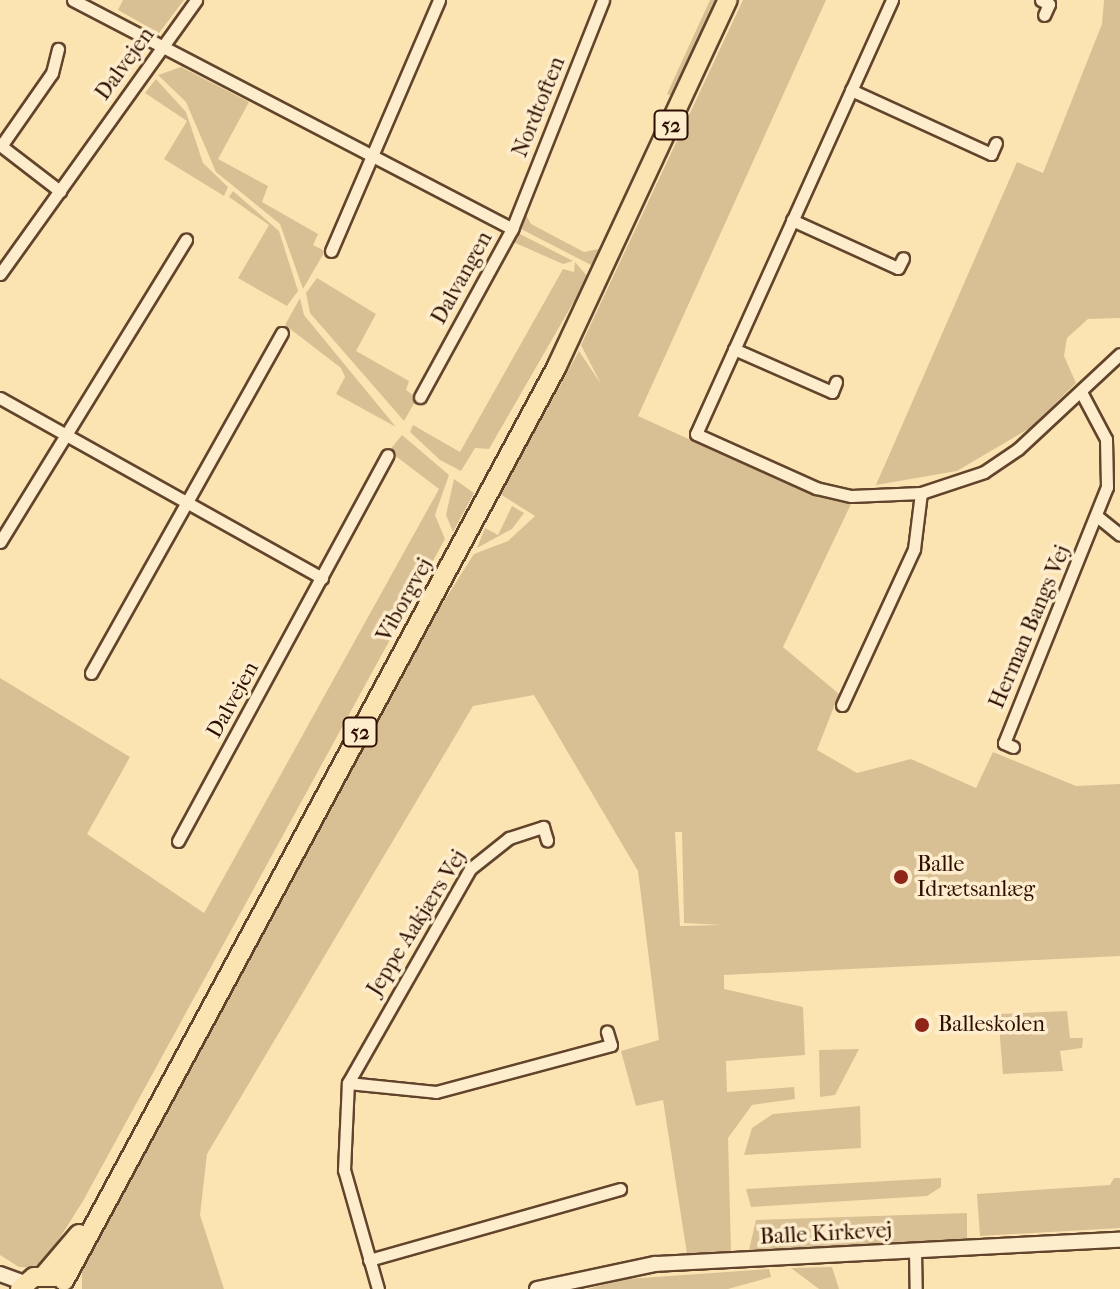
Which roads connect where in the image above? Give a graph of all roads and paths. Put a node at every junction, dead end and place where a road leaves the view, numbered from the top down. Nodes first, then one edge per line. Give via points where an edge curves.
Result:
1 (73, 0) edge
2 (196, 0) edge
3 (439, 0) edge
4 (603, 0) edge
5 (728, 0) edge
6 (892, 0) edge
7 (1041, 0) edge
8 (1044, 15) dead end
9 (162, 46) junction
10 (58, 49) dead end
11 (851, 90) junction
12 (996, 143) dead end
13 (0, 145) edge
14 (377, 155) junction
15 (60, 191) junction
16 (792, 220) junction
17 (512, 229) junction
18 (186, 240) dead end
19 (331, 251) dead end
20 (903, 258) dead end
21 (0, 274) edge
22 (282, 333) dead end
23 (734, 349) junction
24 (1120, 354) edge
25 (836, 382) dead end
26 (1081, 392) junction
27 (420, 397) dead end
28 (0, 398) edge
29 (66, 435) junction
30 (388, 455) dead end
31 (921, 493) junction
32 (186, 503) junction
33 (1098, 517) junction
34 (1120, 535) edge
35 (0, 542) edge
36 (322, 578) junction
37 (91, 673) dead end
38 (842, 705) dead end
39 (1013, 747) dead end
40 (547, 840) dead end
41 (178, 841) dead end
42 (607, 1032) dead end
43 (348, 1083) junction
44 (620, 1189) dead end
45 (98, 1210) junction
46 (1120, 1240) edge
47 (915, 1250) junction
48 (369, 1260) junction
49 (0, 1274) edge
50 (44, 1275) junction
51 (67, 1285) edge
52 (22, 1286) edge
53 (378, 1289) edge
54 (537, 1289) edge
55 (916, 1289) edge

1 - 9 street, Dalvangen
2 - 9 street, Dalvejen
3 - 14 street
4 - 17 street, Nordtoften
5 - 45 main road, Viborgvej / 52 via 557,366
6 - 11 street
7 - 8 street via 1049,4
9 - 14 street, Dalvangen
9 - 15 street, Dalvejen
10 - 13 street via 52,73
11 - 12 street via 991,154
11 - 16 street
13 - 15 street
14 - 17 street, Dalvangen
14 - 19 street
15 - 21 street, Dalvejen
16 - 20 street via 898,268
16 - 23 street
17 - 27 street, Dalvangen
18 - 29 street
22 - 32 street
23 - 25 street via 832,392
23 - 31 street via 696,434 816,488 851,496
24 - 26 street
26 - 31 street via 984,472
26 - 33 street, Herman Bangs Vej via 1111,465
28 - 29 street
29 - 32 street
29 - 35 street
30 - 36 street, Dalvejen
31 - 38 street via 914,549
32 - 36 street
32 - 37 street
33 - 34 street
33 - 39 street, Herman Bangs Vej via 1004,743
36 - 41 street, Dalvejen
40 - 43 street, Jeppe Aakjærs Vej via 543,827 509,838 470,869
42 - 43 street via 611,1045 436,1092
43 - 48 street, Jeppe Aakjærs Vej via 344,1170
44 - 48 street
45 - 50 main road, Viborgvej
45 - 51 main road, Viborgvej
46 - 47 street, Balle Kirkevej
47 - 54 street, Balle Kirkevej via 655,1264
47 - 55 street
48 - 53 street, Jeppe Aakjærs Vej
49 - 52 street
50 - 51 main road
50 - 52 main road

